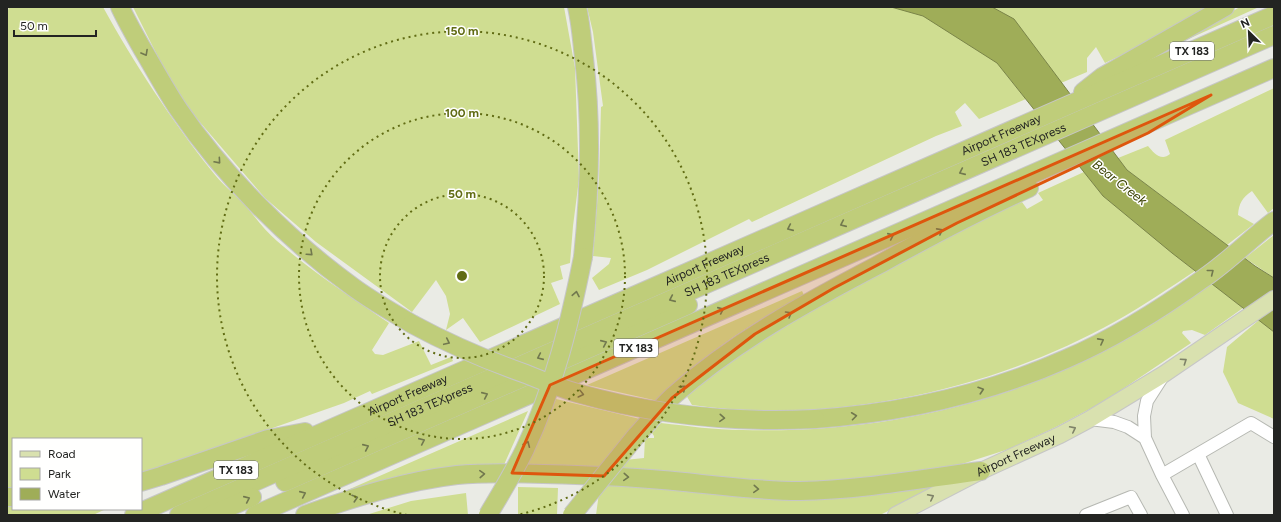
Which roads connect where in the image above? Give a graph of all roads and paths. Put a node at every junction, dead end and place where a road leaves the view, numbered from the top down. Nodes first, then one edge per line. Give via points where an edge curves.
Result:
1 (120, 7) edge
2 (577, 7) edge
3 (1225, 7) edge
4 (1274, 15) edge
5 (1274, 35) edge
6 (1274, 48) edge
7 (1274, 68) edge
8 (1106, 82) junction
9 (1126, 106) junction
10 (1001, 161) junction
11 (1020, 185) junction
12 (1272, 222) edge
13 (1274, 299) edge
14 (1164, 374) junction
15 (1090, 419) junction
16 (338, 426) junction
17 (1274, 437) edge
18 (1145, 438) junction
19 (1198, 454) junction
20 (981, 472) junction
21 (1162, 475) junction
22 (142, 482) edge
23 (134, 515) edge
24 (179, 515) edge
25 (211, 515) edge
26 (255, 515) edge
27 (305, 515) edge
28 (488, 515) edge
29 (572, 515) edge
30 (896, 515) edge
31 (1086, 515) edge
32 (1141, 515) edge
33 (1183, 515) edge
34 (1227, 515) edge

1 -> 12 highway, bridge via 163,85 201,140 265,212 322,264 412,324 472,354 577,393 644,408 688,416 778,421 853,416 964,395 1068,359 1136,323 1206,277
28 -> 2 highway, bridge via 525,448 544,403 562,350 583,257 588,211 590,140 586,75
3 - 8 highway
4 - 8 highway, Airport Freeway / TX 183
5 - 9 highway, SH 183 TEXpress
6 - 9 highway, SH 183 TEXpress
7 - 11 highway via 1211,95 1145,130
8 -> 16 highway, Airport Freeway / TX 183 via 1058,110 987,142
9 - 10 highway, SH 183 TEXpress
10 -> 24 highway, SH 183 TEXpress
25 -> 10 highway, SH 183 TEXpress
26 -> 11 highway, TX 183
29 -> 11 highway, bridge via 636,436 672,398 718,359 755,334 847,281 957,223
14 -> 13 main road, Airport Freeway
14 - 15 main road, Airport Freeway
14 - 18 street via 1147,401 1144,416
15 - 18 street via 1114,422
20 -> 15 main road, Airport Freeway
16 - 22 highway via 268,440
16 - 23 highway, Airport Freeway / TX 183
17 - 19 street via 1251,423
18 - 21 street
19 - 21 street
19 - 34 street
27 -> 20 highway via 378,490 419,480 458,475 498,473 626,476 799,491 877,486
30 -> 20 main road, Airport Freeway
21 - 33 street
31 - 32 street via 1131,497

